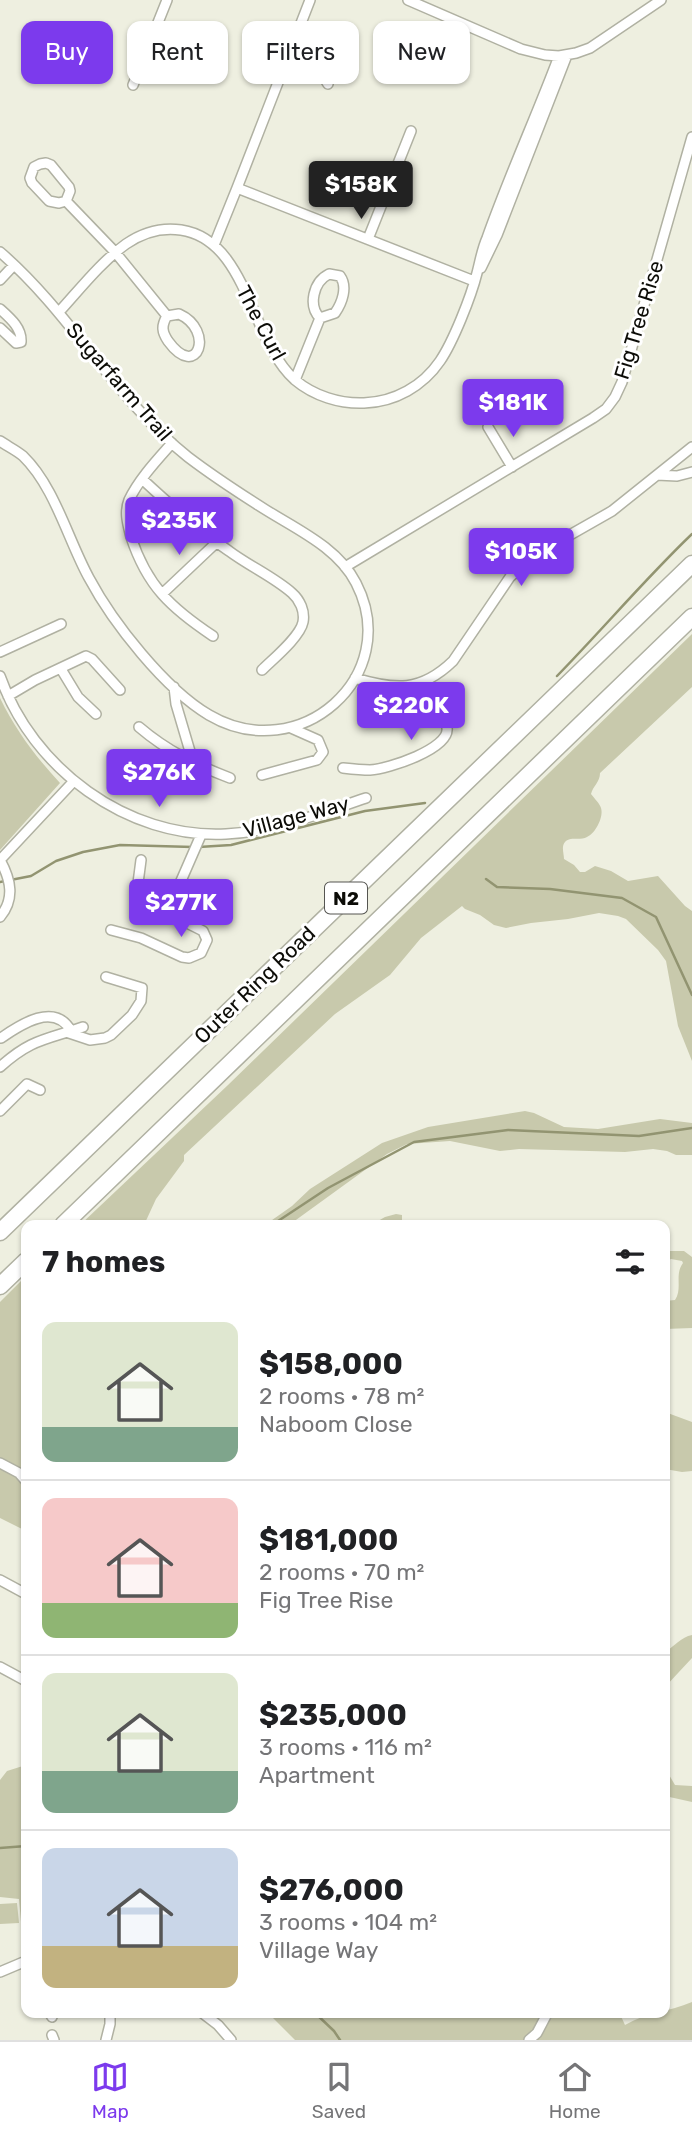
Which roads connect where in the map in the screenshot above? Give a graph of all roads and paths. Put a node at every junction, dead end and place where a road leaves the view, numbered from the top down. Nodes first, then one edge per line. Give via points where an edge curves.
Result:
1 (167, 0) edge
2 (310, 0) edge
3 (408, 0) edge
4 (661, 0) edge
5 (302, 21) edge
6 (563, 55) junction
7 (277, 84) edge
8 (133, 85) dead end
9 (411, 131) dead end
10 (692, 137) edge
11 (237, 188) junction
12 (66, 201) junction
13 (368, 239) junction
14 (214, 244) junction
15 (0, 252) edge
16 (115, 252) junction
17 (14, 265) junction
18 (475, 278) junction
19 (0, 280) edge
20 (0, 309) edge
21 (59, 312) junction
22 (167, 316) junction
23 (320, 318) junction
24 (0, 328) edge
25 (295, 380) junction
26 (488, 427) dead end
27 (0, 441) edge
28 (172, 443) junction
29 (692, 447) edge
30 (512, 467) junction
31 (692, 472) edge
32 (657, 475) junction
33 (142, 480) junction
34 (217, 542) junction
35 (692, 564) edge
36 (345, 567) junction
37 (162, 594) junction
38 (692, 617) edge
39 (61, 624) dead end
40 (213, 636) dead end
41 (0, 652) edge
42 (61, 669) junction
43 (262, 670) dead end
44 (0, 676) edge
45 (355, 678) junction
46 (416, 684) junction
47 (174, 687) junction
48 (120, 690) dead end
49 (8, 696) junction
50 (96, 714) dead end
51 (139, 727) dead end
52 (292, 728) junction
53 (194, 765) junction
54 (343, 768) dead end
55 (262, 775) dead end
56 (230, 778) dead end
57 (73, 782) junction
58 (366, 798) dead end
59 (201, 835) junction
60 (0, 860) edge
61 (141, 860) dead end
62 (174, 897) junction
63 (139, 905) dead end
64 (216, 906) dead end
65 (166, 913) junction
66 (0, 917) edge
67 (111, 930) dead end
68 (106, 977) dead end
69 (83, 1027) dead end
70 (69, 1031) junction
71 (1, 1038) edge
72 (0, 1067) edge
73 (40, 1090) dead end
74 (0, 1111) edge
75 (68, 1220) edge
76 (0, 1232) edge
77 (21, 1266) edge
78 (0, 1286) edge
79 (0, 1463) edge
80 (21, 1475) edge
81 (0, 1580) edge
82 (21, 1591) edge
83 (0, 1667) edge
84 (21, 1678) edge
85 (21, 1963) edge
86 (0, 1972) edge
87 (110, 2018) edge
88 (209, 2018) edge
89 (545, 2018) edge
90 (106, 2040) edge
91 (232, 2040) edge
92 (529, 2040) edge

1 - 8 street
2 - 5 street
3 - 6 street via 522,49
4 - 6 street via 590,48
6 - 18 street, The Curl via 501,226
7 - 11 street
9 - 13 street
10 - 30 street, Fig Tree Rise via 615,397 593,418
11 - 13 street
11 - 14 street
12 - 12 street via 48,201 32,183 34,167 51,165 69,187
12 - 16 street
13 - 18 street
14 - 16 street via 189,231 164,230 143,234
14 - 25 street, The Curl via 230,264 270,343
15 - 17 street, Sugarfarm Trail
16 - 21 street
16 - 22 street
17 - 19 street
17 - 21 street, Sugarfarm Trail
18 - 25 street, The Curl via 449,346 422,382 408,391 356,403 323,396
20 - 24 street via 16,326 21,342 16,343
21 - 28 street, Sugarfarm Trail via 135,406
22 - 22 street via 185,317 199,335 200,346 193,356 176,353 164,335
23 - 23 street via 313,308 314,295 323,276 335,274 343,279 345,290 335,313
23 - 25 street
26 - 30 street
27 - 47 street, Sugarfarm Trail via 36,472 90,580 146,659
28 - 33 street
28 - 36 street, Sugarfarm Trail via 226,485 323,546
29 - 32 street
30 - 36 street, Fig Tree Rise
31 - 32 street
32 - 46 street via 612,511 524,564 510,577 453,661
33 - 34 street
33 - 37 street via 129,500 127,524 141,564
34 - 37 street
34 - 43 street via 291,593 303,611 299,631
35 - 76 highway, Outer Ring Road / N2
36 - 45 street, Sugarfarm Trail via 366,613 365,647
37 - 40 street
38 - 75 highway, Outer Ring Road / N2
39 - 41 street
42 - 48 street via 89,656
42 - 49 street
42 - 50 street via 78,697
44 - 49 street, Village Way
45 - 46 street via 387,686
45 - 52 street, Sugarfarm Trail via 330,707
46 - 54 street via 445,719 444,740 385,767
47 - 52 street, Sugarfarm Trail via 228,725 261,732
47 - 53 street
49 - 57 street, Village Way via 35,740
51 - 53 street
52 - 55 street via 318,740 323,752 317,760
53 - 56 street
57 - 59 street, Village Way via 136,817
57 - 60 street
58 - 59 street, Village Way via 256,831
59 - 62 street
60 - 66 street via 9,879 10,897
61 - 62 street via 141,891
62 - 64 street via 203,910 214,902
62 - 65 street
63 - 65 street
65 - 67 street via 203,931 207,940 201,953 182,957
68 - 70 street via 142,988 141,1001 132,1015 105,1038 90,1040
69 - 70 street
70 - 71 street via 64,1020 50,1016 21,1024
70 - 72 street via 25,1046
73 - 74 street via 27,1084
77 - 78 highway
79 - 80 street
81 - 82 street
83 - 84 street
85 - 86 street
87 - 90 street
88 - 91 street
89 - 92 street

